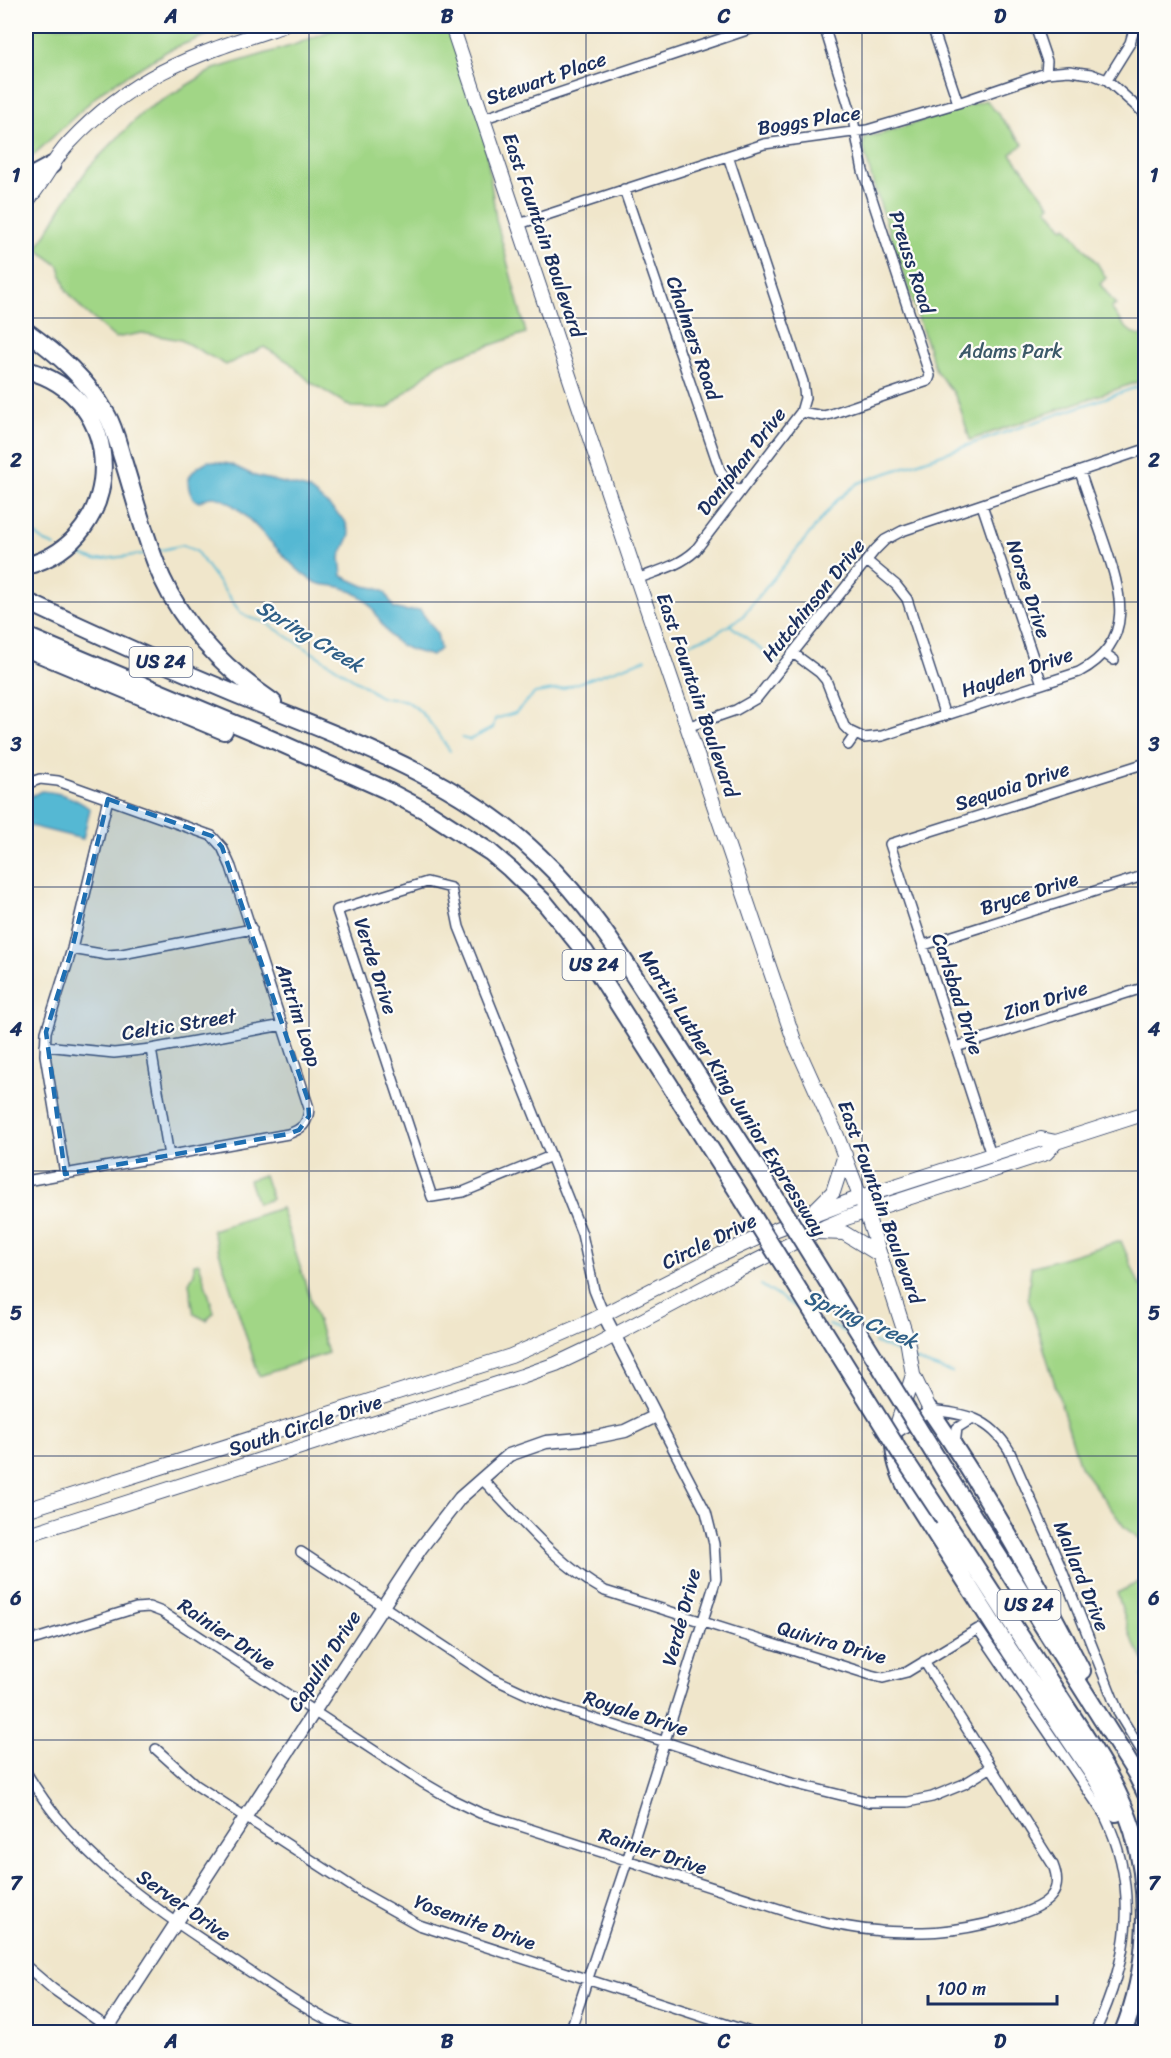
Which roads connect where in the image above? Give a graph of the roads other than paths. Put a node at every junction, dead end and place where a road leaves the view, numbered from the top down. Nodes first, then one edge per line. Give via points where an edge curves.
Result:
1 (282, 26) edge
2 (452, 26) edge
3 (759, 26) edge
4 (824, 26) edge
5 (932, 26) edge
6 (1035, 26) edge
7 (1135, 26) edge
8 (1046, 73) junction
9 (1107, 80) junction
10 (958, 103) junction
11 (1146, 115) edge
12 (482, 119) junction
13 (855, 132) junction
14 (728, 156) junction
15 (52, 165) junction
16 (26, 179) edge
17 (624, 189) junction
18 (26, 202) edge
19 (26, 220) edge
20 (519, 224) junction
21 (26, 331) edge
22 (26, 370) edge
23 (801, 412) junction
24 (1146, 449) edge
25 (1080, 472) junction
26 (740, 492) junction
27 (982, 505) junction
28 (867, 561) junction
29 (26, 566) edge
30 (637, 579) junction
31 (26, 601) edge
32 (26, 636) edge
33 (26, 648) edge
34 (794, 653) junction
35 (1104, 653) junction
36 (1114, 660) dead end
37 (1042, 684) junction
38 (945, 716) junction
39 (298, 720) junction
40 (687, 727) junction
41 (855, 735) junction
42 (848, 745) dead end
43 (1146, 763) edge
44 (26, 784) edge
45 (384, 789) junction
46 (108, 798) junction
47 (890, 844) joint
48 (1146, 875) edge
49 (252, 929) junction
50 (924, 945) junction
51 (72, 950) junction
52 (1146, 987) edge
53 (283, 1025) junction
54 (45, 1046) junction
55 (956, 1047) junction
56 (151, 1048) junction
57 (1146, 1113) edge
58 (1056, 1142) junction
59 (169, 1155) junction
60 (845, 1155) junction
61 (991, 1155) junction
62 (551, 1156) junction
63 (65, 1174) junction
64 (26, 1181) edge
65 (861, 1197) junction
66 (866, 1212) junction
67 (807, 1217) junction
68 (814, 1232) junction
69 (880, 1255) junction
70 (604, 1315) junction
71 (578, 1327) joint
72 (614, 1335) junction
73 (594, 1346) joint
74 (911, 1380) junction
75 (924, 1414) junction
76 (656, 1416) junction
77 (973, 1418) junction
78 (894, 1435) junction
79 (955, 1447) junction
80 (481, 1478) junction
81 (26, 1510) edge
82 (26, 1536) edge
83 (301, 1552) dead end
84 (383, 1606) junction
85 (704, 1622) junction
86 (26, 1642) edge
87 (924, 1661) junction
88 (314, 1712) junction
89 (1108, 1729) junction
90 (665, 1741) junction
91 (156, 1749) dead end
92 (1146, 1758) edge
93 (990, 1768) junction
94 (26, 1772) edge
95 (1146, 1794) edge
96 (246, 1818) junction
97 (1139, 1860) junction
98 (627, 1861) junction
99 (177, 1923) junction
100 (26, 1966) edge
101 (588, 1980) junction
102 (1146, 2024) edge
103 (109, 2031) edge
104 (353, 2032) edge
105 (570, 2032) edge
106 (750, 2032) edge
107 (1095, 2032) edge
108 (1123, 2032) edge
109 (1143, 2032) edge

1 - 15 main road via 205,51 148,78 91,120
2 - 12 main road, East Fountain Boulevard
3 - 12 street, Stewart Place
4 - 13 street, Preuss Road
5 - 10 street
6 - 8 street via 1047,61
7 - 9 street via 1130,43
8 - 9 street, Boggs Place via 1070,71
8 - 10 street, Boggs Place
9 - 11 street
10 - 13 street, Boggs Place
12 - 20 main road, East Fountain Boulevard
13 - 14 street, Boggs Place via 764,144
13 - 23 street, Preuss Road via 863,171 930,376 928,381 831,414
14 - 17 street, Boggs Place
14 - 23 street, Doniphan Drive via 803,382 805,398
15 - 16 highway
15 - 18 main road
17 - 20 street, Boggs Place
17 - 26 street, Chalmers Road via 720,470
18 - 19 main road
20 - 30 main road, East Fountain Boulevard
21 - 39 highway via 66,362 108,416 154,559 178,607 215,655
22 - 29 highway via 55,382 87,413 102,450 103,480 84,528 50,557
23 - 26 street, Doniphan Drive
24 - 25 street, Hutchinson Drive
25 - 27 street, Hutchinson Drive
25 - 35 street, Hayden Drive via 1119,592 1119,620
26 - 30 street, Doniphan Drive via 686,559
27 - 28 street, Hutchinson Drive via 895,534
27 - 37 street, Norse Drive
28 - 34 street, Hutchinson Drive
28 - 38 street via 907,599
30 - 40 main road, East Fountain Boulevard
31 - 39 highway, Martin Luther King Junior Expressway / US 24
32 - 45 highway, US 24
33 - 45 highway via 329,773
34 - 40 street, Hutchinson Drive via 757,698 736,710
34 - 41 street via 826,680 840,719
35 - 36 street
35 - 37 street, Hayden Drive via 1079,672
37 - 38 street, Hayden Drive
38 - 41 street, Hayden Drive via 882,736
39 - 89 highway, Martin Luther King Junior Expressway / US 24, bridge via 432,779 497,821 544,861 586,907 769,1187
40 - 60 main road, East Fountain Boulevard via 795,1043
41 - 42 street
43 - 47 street, Sequoia Drive
44 - 46 street, Antrim Loop via 40,779 58,781
45 - 97 highway, US 24, bridge via 429,812 490,852 564,925 604,980 1103,1767 1127,1814
46 - 49 street, Antrim Loop via 217,840 231,867
46 - 51 street
47 - 50 street, Carlsbad Drive
48 - 50 street, Bryce Drive
49 - 51 street via 122,954
49 - 53 street, Antrim Loop
50 - 55 street, Carlsbad Drive
51 - 54 street via 47,1023
52 - 55 street, Zion Drive
53 - 56 street, Celtic Street
53 - 59 street, Antrim Loop via 308,1100 306,1124 288,1134
54 - 56 street, Celtic Street via 114,1053
54 - 63 street
55 - 61 street, Carlsbad Drive
56 - 59 street
57 - 58 main road
58 - 61 main road via 1041,1139
58 - 66 main road via 1046,1153
59 - 63 street, Antrim Loop
60 - 65 main road, East Fountain Boulevard
60 - 67 main road via 833,1192
61 - 65 main road
62 - 62 street, Verde Drive via 459,927 451,888 427,882 337,910 432,1197 463,1192
62 - 70 street, Verde Drive via 582,1234 594,1290
63 - 64 street, Antrim Loop
65 - 66 main road, East Fountain Boulevard
65 - 67 main road, Circle Drive
66 - 68 main road, Circle Drive
66 - 69 main road, East Fountain Boulevard
67 - 70 main road, Circle Drive via 722,1254
68 - 69 main road via 844,1233
68 - 72 main road, Circle Drive
69 - 74 main road, East Fountain Boulevard via 908,1339
70 - 71 main road, Circle Drive
70 - 72 street, Verde Drive
71 - 81 main road, South Circle Drive via 511,1356
72 - 73 main road, Circle Drive
72 - 76 street, Verde Drive
73 - 82 main road, South Circle Drive via 522,1376
74 - 75 main road, East Fountain Boulevard
74 - 78 main road, East Fountain Boulevard
75 - 77 street, Mallard Drive via 956,1413
75 - 78 street
75 - 79 highway
76 - 80 street, Capulin Drive via 625,1431 546,1442 509,1455
76 - 85 street, Verde Drive via 706,1512 714,1544 716,1579
77 - 79 street via 957,1428
77 - 92 street, Mallard Drive via 998,1433 1009,1450 1119,1714
78 - 97 highway via 898,1471 907,1489 1097,1780
79 - 89 highway via 1033,1575
80 - 84 street, Capulin Drive via 434,1530
80 - 85 street, Quivira Drive via 556,1556 587,1581 605,1591
83 - 84 street, Royale Drive
84 - 88 street, Capulin Drive
84 - 90 street, Royale Drive via 508,1687
85 - 87 street, Quivira Drive via 883,1678 907,1672
85 - 90 street, Verde Drive
86 - 88 street, Rainier Drive via 149,1607
87 - 93 street, Rainier Drive
87 - 107 street, Quivira Drive via 978,1629 1112,1830 1125,1888 1125,1940 1112,1992
88 - 96 street, Capulin Drive
88 - 98 street, Rainier Drive via 480,1813
89 - 95 highway, US 24
90 - 93 street, Royale Drive via 788,1782 869,1802 908,1802 932,1797
90 - 98 street, Verde Drive
91 - 96 street, Yosemite Drive via 196,1785
93 - 98 street, Rainier Drive via 1057,1876 1057,1886 1045,1903 994,1921 943,1931 858,1929 768,1907
94 - 99 street, Server Drive via 62,1822 101,1866
96 - 99 street, Capulin Drive
96 - 101 street, Yosemite Drive via 419,1925
97 - 108 highway, US 24 via 1142,1949 1134,1998
98 - 101 street, Verde Drive
99 - 103 street, Capulin Drive
99 - 104 street, Server Drive via 308,2010
100 - 103 street
101 - 105 street, Verde Drive
101 - 106 street, Yosemite Drive
102 - 109 highway

